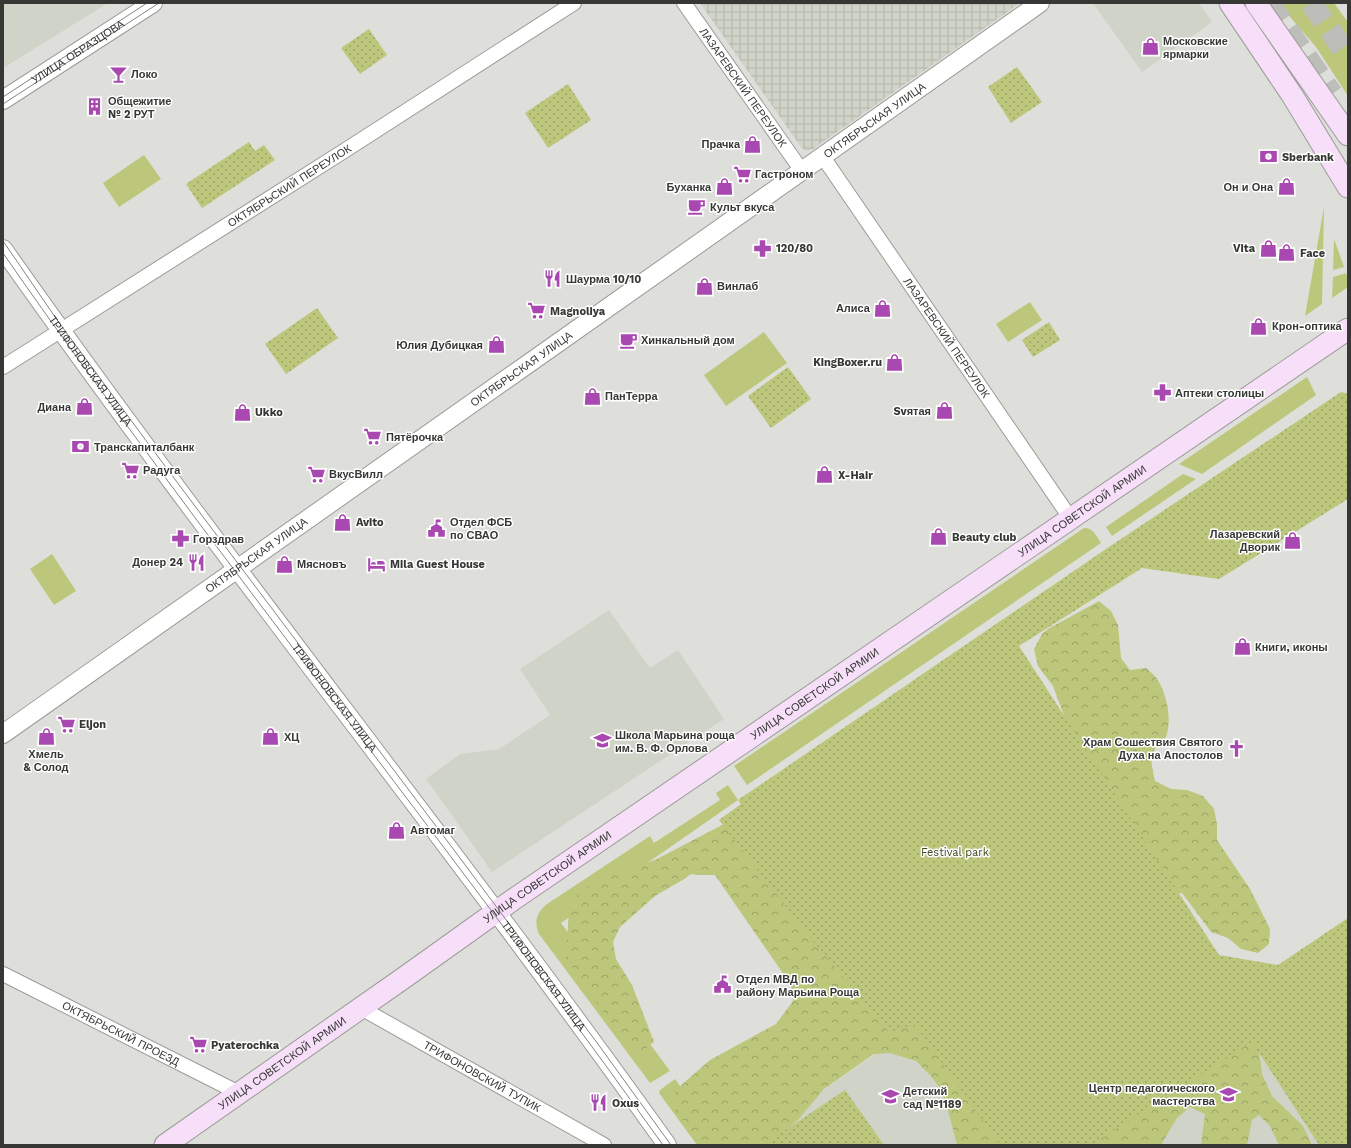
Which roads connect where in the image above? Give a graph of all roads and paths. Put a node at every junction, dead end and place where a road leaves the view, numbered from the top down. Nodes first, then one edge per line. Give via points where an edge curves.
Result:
1 (153, 3) edge
2 (574, 3) edge
3 (684, 3) edge
4 (1040, 3) edge
5 (1230, 3) edge
6 (1256, 3) edge
7 (3, 100) edge
8 (1329, 108) junction
9 (1348, 125) edge
10 (1348, 135) edge
11 (823, 157) junction
12 (802, 171) junction
13 (1348, 186) edge
14 (3, 249) edge
15 (1348, 329) edge
16 (61, 331) junction
17 (3, 367) edge
18 (1071, 519) junction
19 (236, 568) junction
20 (3, 734) edge
21 (497, 912) junction
22 (3, 974) edge
23 (361, 1008) junction
24 (239, 1093) junction
25 (165, 1145) edge
26 (604, 1145) edge
27 (667, 1145) edge

1 - 7 street, УЛИЦА ОБРАЗЦОВА
2 - 16 street, ОКТЯБРЬСКИЙ ПЕРЕУЛОК
3 - 12 street, ЛАЗАРЕВСКИЙ ПЕРЕУЛОК
4 - 11 street, ОКТЯБРЬСКАЯ УЛИЦА
5 - 13 main road via 1292,95
6 - 8 main road
8 - 9 main road
8 - 10 main road
11 - 12 street, ОКТЯБРЬСКАЯ УЛИЦА
11 - 18 street, ЛАЗАРЕВСКИЙ ПЕРЕУЛОК
12 - 19 street, ОКТЯБРЬСКАЯ УЛИЦА
14 - 16 street, ТРИФОНОВСКАЯ УЛИЦА
15 - 18 main road, УЛИЦА СОВЕТСКОЙ АРМИИ
16 - 17 street, ОКТЯБРЬСКИЙ ПЕРЕУЛОК
16 - 19 street, ТРИФОНОВСКАЯ УЛИЦА
18 - 21 main road, УЛИЦА СОВЕТСКОЙ АРМИИ
19 - 20 street, ОКТЯБРЬСКАЯ УЛИЦА
19 - 21 street, ТРИФОНОВСКАЯ УЛИЦА
21 - 23 main road, УЛИЦА СОВЕТСКОЙ АРМИИ
21 - 27 street, ТРИФОНОВСКАЯ УЛИЦА
22 - 24 street, ОКТЯБРЬСКИЙ ПРОЕЗД
23 - 24 main road, УЛИЦА СОВЕТСКОЙ АРМИИ
23 - 26 street, ТРИФОНОВСКИЙ ТУПИК
24 - 25 main road, УЛИЦА СОВЕТСКОЙ АРМИИ

